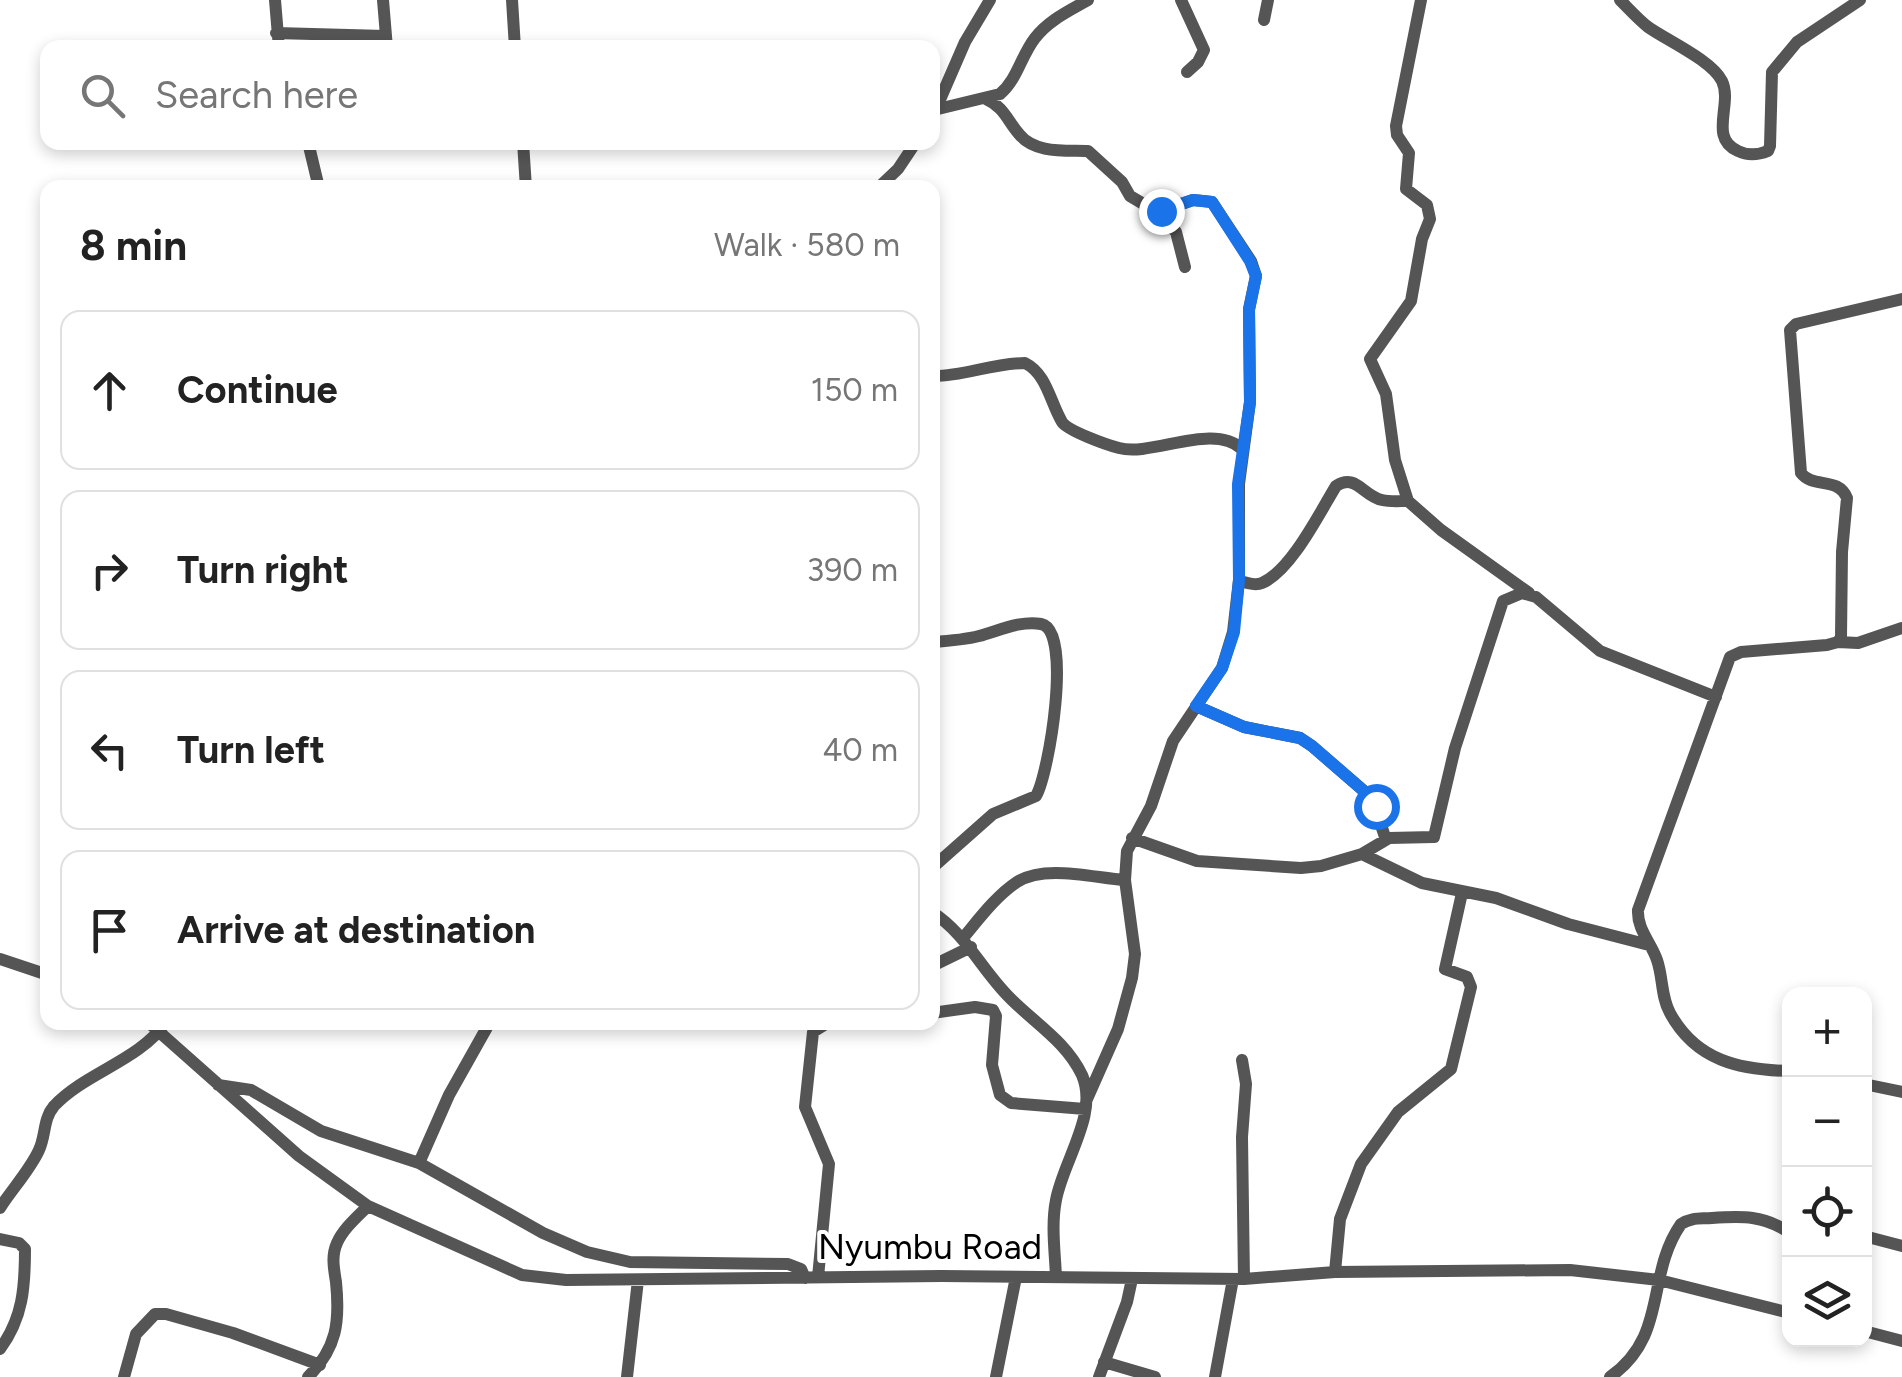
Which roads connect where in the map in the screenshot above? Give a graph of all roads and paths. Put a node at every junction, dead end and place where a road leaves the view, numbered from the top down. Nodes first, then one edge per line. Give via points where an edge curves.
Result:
1 (276, 0) edge
2 (383, 0) edge
3 (512, 0) edge
4 (990, 0) edge
5 (1088, 0) edge
6 (1181, 0) edge
7 (1268, 0) edge
8 (1421, 0) edge
9 (1620, 0) edge
10 (1860, 0) edge
11 (1264, 20) dead end
12 (277, 40) edge
13 (386, 40) edge
14 (514, 40) edge
15 (1187, 72) dead end
16 (986, 99) junction
17 (940, 102) edge
18 (940, 113) edge
19 (310, 150) edge
20 (524, 150) edge
21 (911, 150) edge
22 (317, 180) edge
23 (525, 180) edge
24 (886, 180) edge
25 (1157, 212) junction
26 (1185, 267) dead end
27 (1902, 299) edge
28 (940, 376) edge
29 (1242, 449) junction
30 (1408, 501) junction
31 (1510, 579) junction
32 (1239, 580) junction
33 (1529, 593) junction
34 (1504, 601) junction
35 (1902, 628) edge
36 (940, 641) edge
37 (1838, 642) junction
38 (1716, 697) junction
39 (1196, 706) junction
40 (1132, 838) junction
41 (1386, 840) junction
42 (1362, 854) junction
43 (940, 861) edge
44 (1125, 880) junction
45 (1462, 893) junction
46 (940, 917) edge
47 (967, 943) junction
48 (1650, 945) junction
49 (0, 959) edge
50 (940, 961) edge
51 (40, 972) edge
52 (940, 1011) edge
53 (155, 1030) edge
54 (162, 1030) edge
55 (485, 1030) edge
56 (815, 1030) edge
57 (1242, 1060) dead end
58 (1782, 1071) edge
59 (218, 1085) junction
60 (1872, 1086) edge
61 (1902, 1092) edge
62 (1086, 1104) junction
63 (419, 1164) junction
64 (368, 1206) junction
65 (0, 1208) edge
66 (1782, 1228) edge
67 (1872, 1238) edge
68 (0, 1239) edge
69 (1902, 1246) edge
70 (1335, 1272) junction
71 (1016, 1276) junction
72 (1056, 1276) junction
73 (811, 1278) junction
74 (1132, 1278) junction
75 (1238, 1279) junction
76 (638, 1280) junction
77 (1659, 1280) junction
78 (1782, 1311) edge
79 (1872, 1333) edge
80 (1902, 1340) edge
81 (0, 1350) edge
82 (1104, 1362) junction
83 (320, 1366) junction
84 (124, 1377) edge
85 (308, 1377) edge
86 (627, 1377) edge
87 (996, 1377) edge
88 (1099, 1377) edge
89 (1155, 1377) edge
90 (1215, 1377) edge
91 (1610, 1377) edge

1 - 12 street
2 - 13 street
3 - 14 street
4 - 17 street
5 - 16 street via 1034,39 1008,88
6 - 15 street via 1204,45
7 - 11 street
8 - 30 street via 1396,130 1409,153 1406,189 1430,214 1411,301 1370,359 1386,394
9 - 10 street via 1713,69 1726,96 1722,124 1729,146 1758,155 1770,146 1775,65
16 - 18 street
16 - 25 street via 1028,142 1088,150 1130,196
19 - 22 street
20 - 23 street
21 - 24 street
25 - 26 street via 1176,232
25 - 29 street via 1193,200 1212,202 1255,270
27 - 37 street via 1790,330 1801,472 1836,485 1847,498
28 - 29 street via 1025,363 1076,433 1126,450 1211,440
29 - 32 street
30 - 31 street
30 - 32 street via 1381,500 1343,482 1268,580
31 - 33 street
31 - 34 street
32 - 39 street via 1222,668
33 - 34 street
33 - 38 street via 1600,651
34 - 41 street via 1436,834
35 - 37 street via 1858,643
36 - 43 street via 1041,624 1053,636 1058,657 1050,755 1036,796 993,814
37 - 38 street via 1741,652 1730,657
38 - 48 street via 1641,898 1638,918
39 - 40 street
39 - 41 street via 1312,746 1372,798
40 - 42 street via 1186,858 1239,866 1321,866
40 - 44 street
41 - 42 street
42 - 45 street via 1399,875
44 - 47 street via 1029,877 994,903
44 - 62 street via 1132,978
45 - 48 street
45 - 70 street via 1444,969 1468,977 1471,987 1451,1069 1398,1112 1361,1164 1340,1219
46 - 47 street
47 - 50 street
47 - 62 street via 1011,1000 1070,1056 1081,1072
48 - 58 street via 1669,1012 1694,1041 1730,1066
49 - 51 street
52 - 62 street via 993,1010 992,1065 1000,1094 1011,1103
53 - 65 street via 142,1046 52,1108 39,1149
54 - 59 street, Nyumbu Road
55 - 63 street
56 - 73 street via 804,1107 824,1148 829,1178
57 - 75 street
59 - 63 street via 251,1090 321,1131
59 - 64 street, Nyumbu Road
60 - 61 street
62 - 72 street via 1056,1200
63 - 73 street via 587,1252 630,1262 788,1264
64 - 76 street, Nyumbu Road via 522,1275
64 - 83 street via 335,1246 337,1334
66 - 77 street via 1766,1219 1690,1218 1676,1232
67 - 69 street
68 - 81 street via 25,1249 19,1316
70 - 75 street, Nyumbu Road
70 - 77 street, Nyumbu Road via 1570,1270
71 - 72 street, Nyumbu Road
71 - 73 street, Nyumbu Road
71 - 87 street
72 - 74 street, Nyumbu Road
73 - 76 street, Nyumbu Road
74 - 75 street, Nyumbu Road
74 - 82 street
75 - 90 street
76 - 86 street
77 - 78 street, Nyumbu Road
77 - 91 street via 1649,1331
79 - 80 street
82 - 88 street
82 - 89 street
83 - 84 street via 155,1314 136,1334
83 - 85 street

